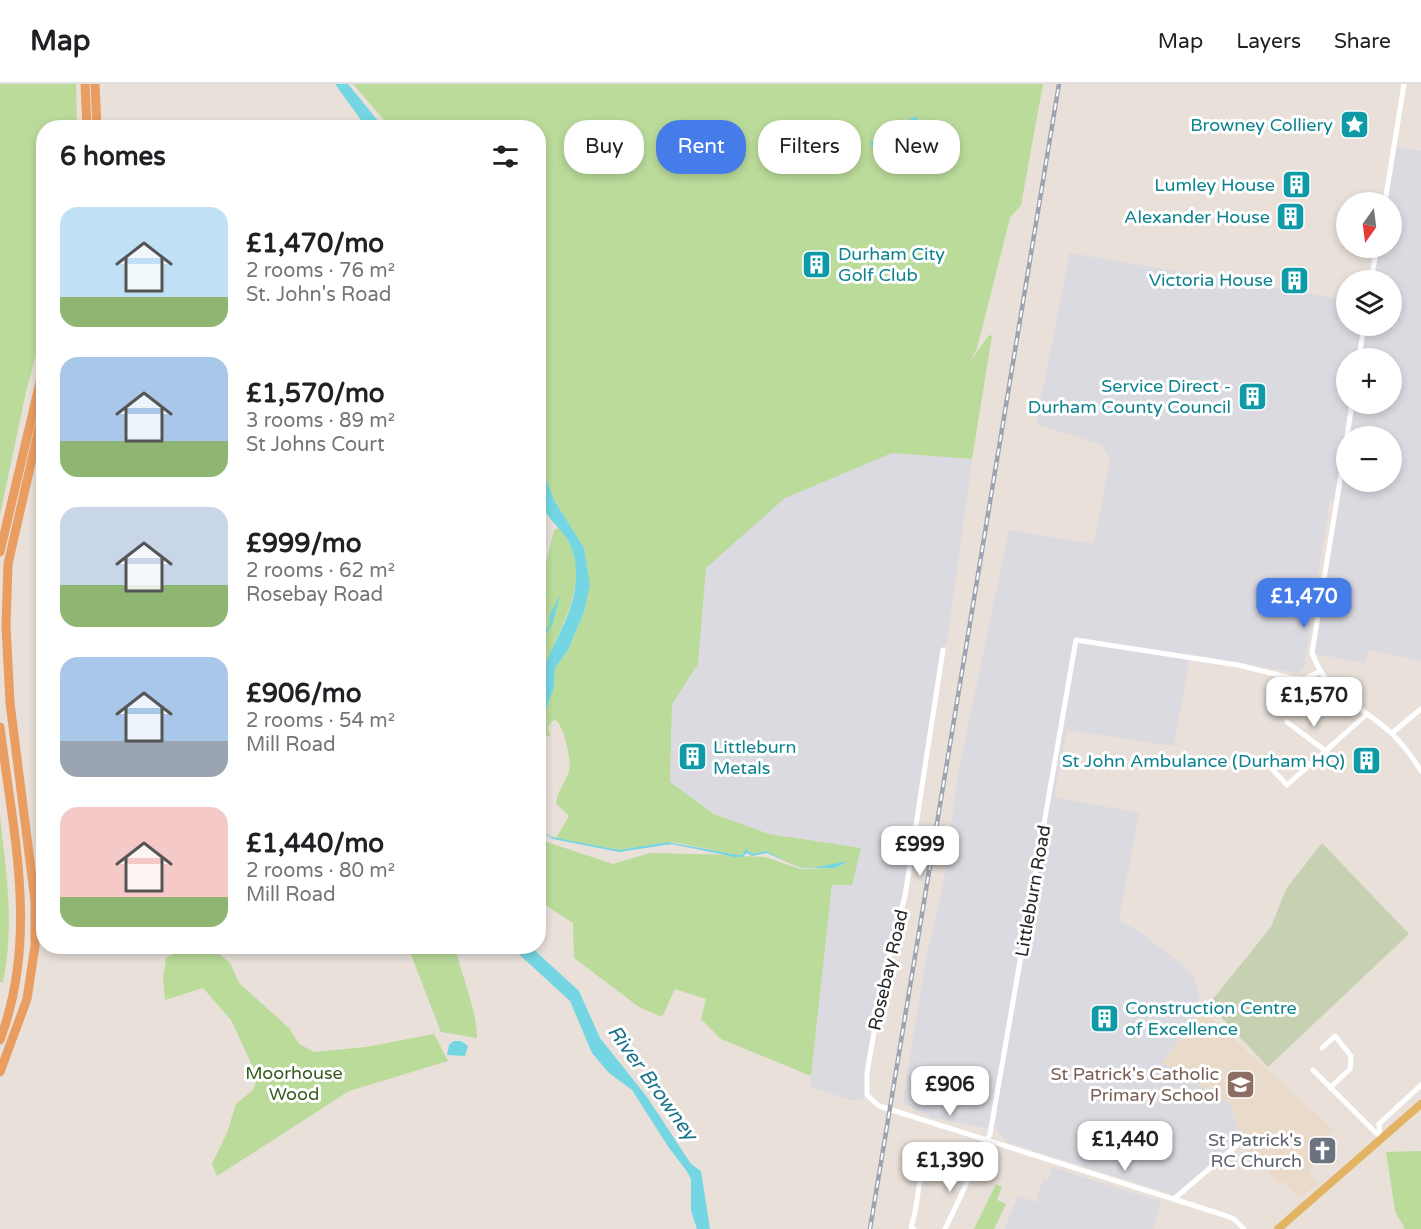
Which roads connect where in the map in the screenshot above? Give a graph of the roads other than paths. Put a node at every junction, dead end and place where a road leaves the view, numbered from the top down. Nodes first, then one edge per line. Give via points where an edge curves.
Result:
1 (85, 84) edge
2 (95, 84) edge
3 (1404, 84) edge
4 (87, 120) edge
5 (97, 120) edge
6 (1387, 192) edge
7 (36, 399) edge
8 (36, 441) edge
9 (1338, 492) edge
10 (0, 552) edge
11 (5, 590) edge
12 (0, 610) edge
13 (943, 650) dead end
14 (1319, 672) junction
15 (1421, 709) edge
16 (1366, 715) junction
17 (1287, 722) dead end
18 (0, 727) edge
19 (1392, 733) junction
20 (1327, 752) junction
21 (1272, 769) dead end
22 (1421, 771) edge
23 (0, 1040) edge
24 (1322, 1048) dead end
25 (1313, 1070) dead end
26 (0, 1072) edge
27 (1421, 1085) edge
28 (1330, 1088) junction
29 (1421, 1104) edge
30 (1380, 1137) junction
31 (988, 1141) junction
32 (1237, 1145) dead end
33 (911, 1154) dead end
34 (924, 1161) junction
35 (936, 1163) dead end
36 (1173, 1199) junction
37 (914, 1229) edge
38 (945, 1229) edge
39 (1244, 1229) edge
40 (1278, 1229) edge

1 - 4 highway
2 - 5 highway
3 - 6 street
7 - 10 highway
8 - 11 highway
9 - 14 street via 1312,652
11 - 12 highway
11 - 26 highway via 10,703 36,923 27,999
13 - 31 street, Rosebay Road via 905,896 883,980 867,1073 867,1095 879,1106
14 - 16 street via 1329,686
14 - 31 street, Littleburn Road via 1304,679 1291,678 1238,665 1076,640
15 - 19 street
16 - 19 street
16 - 20 street
17 - 20 street
18 - 23 highway via 23,925 17,983
19 - 22 street
20 - 21 street via 1287,785
24 - 28 street via 1335,1036 1351,1056 1350,1069
25 - 28 street
27 - 30 street via 1379,1124
28 - 30 street
29 - 30 main road
30 - 40 main road
31 - 36 street
31 - 38 street, Littleburn Road
32 - 36 street
33 - 34 street
34 - 35 street
34 - 37 street via 918,1181 919,1202 911,1227
36 - 39 street via 1234,1219

